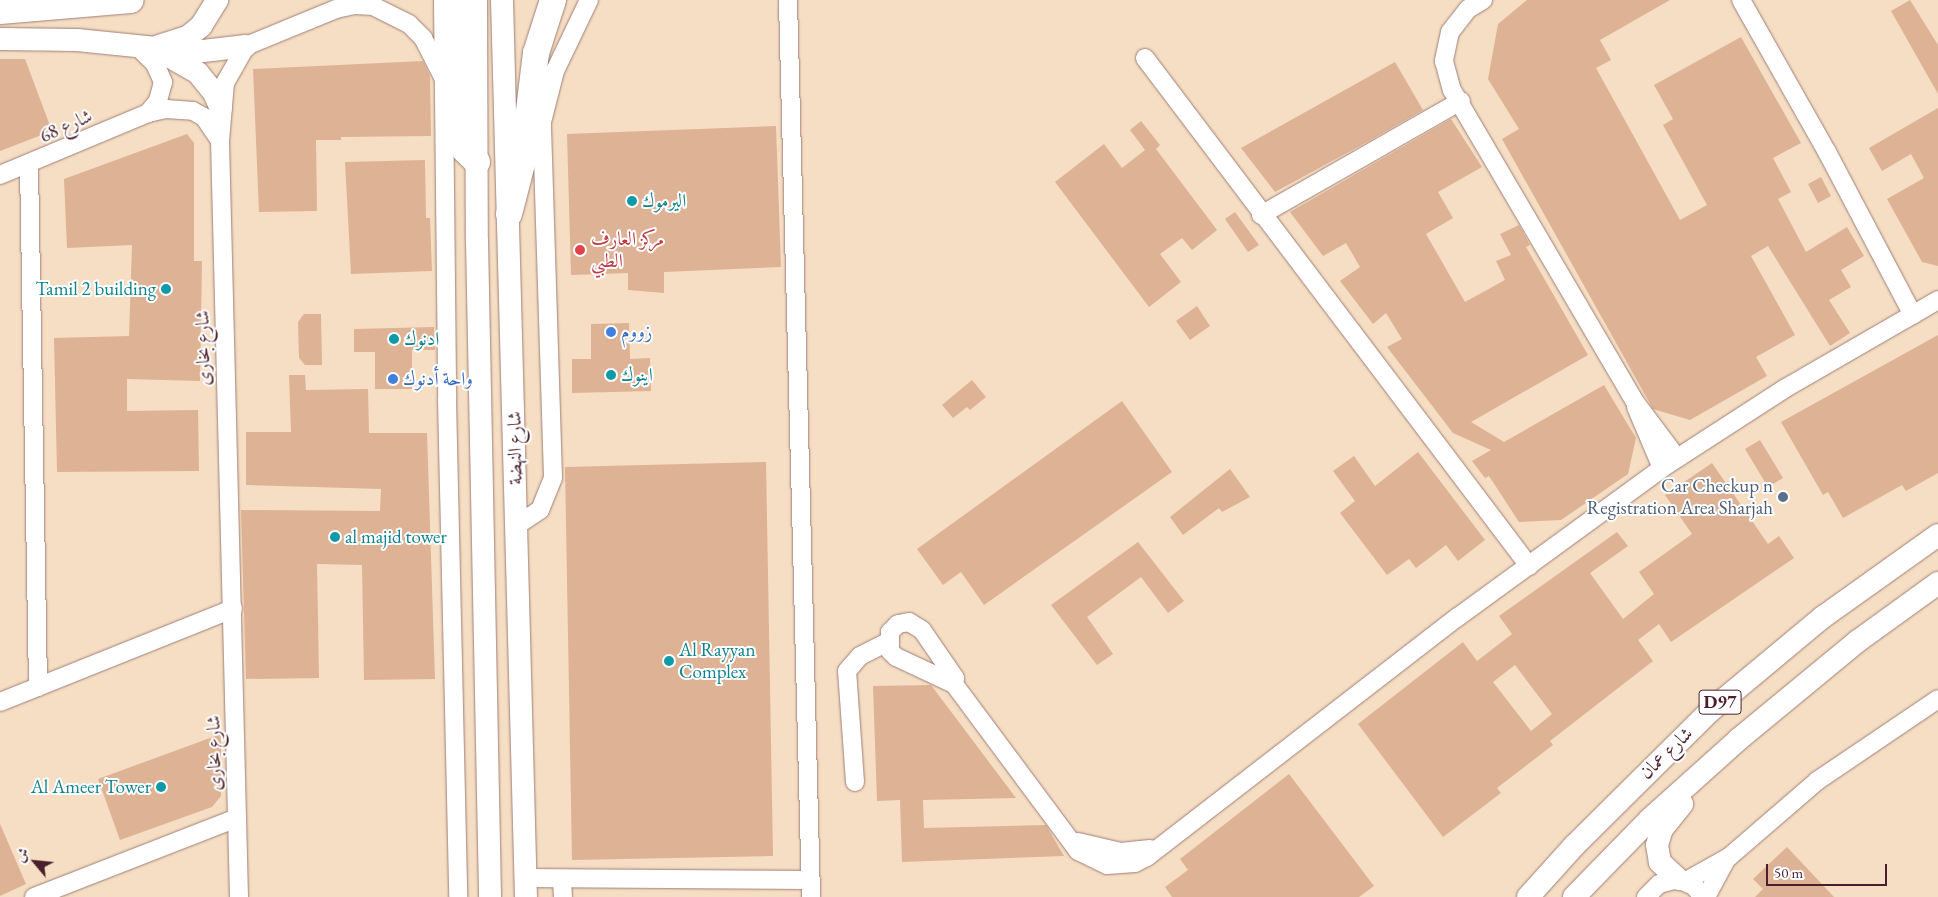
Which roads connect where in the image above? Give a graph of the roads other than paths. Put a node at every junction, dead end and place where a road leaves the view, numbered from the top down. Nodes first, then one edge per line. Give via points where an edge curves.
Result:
1 (127, 0) edge
2 (217, 0) edge
3 (443, 0) edge
4 (458, 0) edge
5 (476, 0) edge
6 (502, 0) edge
7 (553, 0) edge
8 (589, 0) edge
9 (788, 0) edge
10 (1741, 0) edge
11 (1482, 1) edge
12 (0, 11) edge
13 (0, 39) edge
14 (246, 46) junction
15 (145, 47) junction
16 (1145, 58) dead end
17 (444, 79) junction
18 (1461, 101) junction
19 (221, 109) junction
20 (148, 113) junction
21 (220, 140) junction
22 (477, 162) junction
23 (29, 165) junction
24 (0, 175) edge
25 (509, 214) junction
26 (1261, 215) junction
27 (1938, 300) edge
28 (1913, 314) junction
29 (1634, 402) junction
30 (1677, 458) junction
31 (1662, 468) junction
32 (516, 526) junction
33 (1938, 536) edge
34 (1529, 566) junction
35 (1938, 583) edge
36 (233, 609) junction
37 (889, 646) junction
38 (954, 684) junction
39 (38, 687) junction
40 (1938, 699) edge
41 (0, 702) edge
42 (1693, 779) junction
43 (855, 782) dead end
44 (237, 818) junction
45 (1728, 857) junction
46 (562, 879) junction
47 (1682, 880) junction
48 (525, 887) edge
49 (811, 889) edge
50 (34, 897) edge
51 (239, 897) edge
52 (458, 897) edge
53 (490, 897) edge
54 (563, 897) edge
55 (1528, 897) edge
56 (1574, 897) edge
57 (1646, 897) edge
58 (1705, 897) edge

1 - 12 highway
2 - 15 main road via 211,14 189,36
3 - 17 street
4 - 22 highway via 461,141
5 - 22 main road, شارع النهضة
6 - 25 main road, شارع النهضة
7 - 25 highway via 536,53 523,160
8 - 32 street via 555,71 542,122 552,477 540,510
9 - 49 street
10 - 28 street
11 - 18 street via 1464,26 1455,56 1456,87
13 - 15 main road via 77,40
14 - 15 main road via 195,52
14 - 17 street via 344,6 373,6 397,17 423,38
14 - 19 street, شارع بخارى via 230,70
15 - 19 main road via 198,73 207,82
15 - 20 street via 163,82 158,101
16 - 26 street
17 - 52 street
18 - 26 street
18 - 29 street
19 - 21 street, شارع بخارى
20 - 21 street, شارع 68 via 180,108 193,111 204,117
20 - 23 street, شارع 68
21 - 36 street, شارع بخارى
22 - 53 main road, شارع النهضة
23 - 24 street, شارع 68
23 - 39 street
25 - 32 main road, شارع النهضة
26 - 34 street
27 - 28 street
28 - 30 street via 1784,389
29 - 30 street
29 - 31 street via 1641,426
30 - 31 street
31 - 34 street
32 - 48 main road, شارع النهضة
33 - 55 main road, شارع عمان / D97 via 1823,617 1742,683 1655,764
34 - 38 street via 1158,848 1121,852 1103,850 1068,838
35 - 42 main road, شارع عمان / D97 via 1858,641
36 - 39 street
36 - 44 street, شارع بخارى
37 - 38 street via 896,657
37 - 38 street via 890,632 898,624 909,622 919,626 955,678
37 - 43 street via 854,660 847,671
39 - 41 street
40 - 45 street via 1817,781
42 - 47 main road via 1692,790 1662,829 1657,845 1660,862
42 - 56 main road, شارع عمان / D97
44 - 50 street
44 - 51 street, شارع بخارى
45 - 47 street
45 - 58 street
46 - 48 street
46 - 49 street
46 - 54 street
47 - 57 street via 1659,884
47 - 58 street

